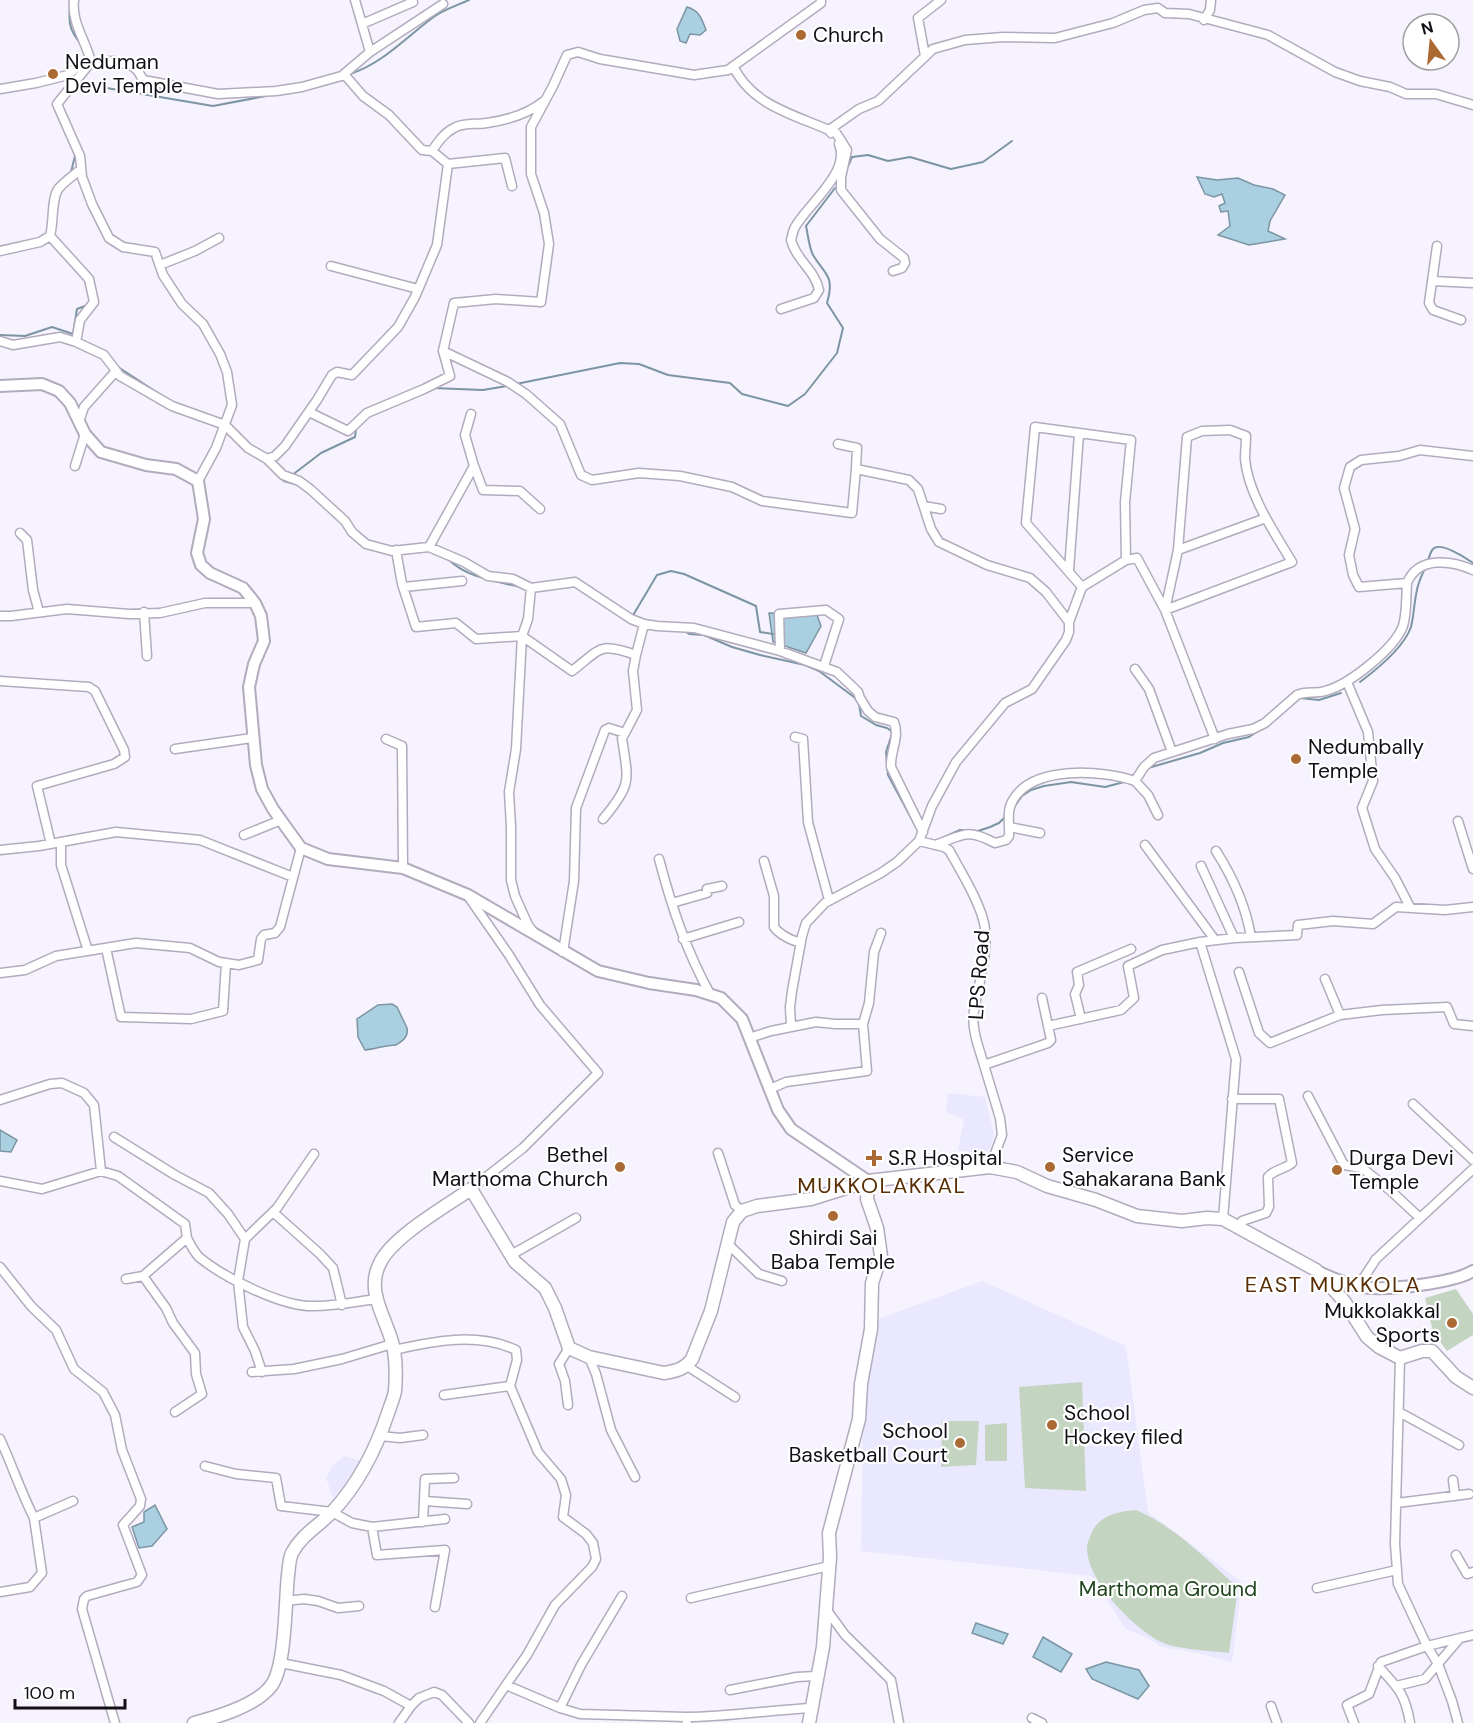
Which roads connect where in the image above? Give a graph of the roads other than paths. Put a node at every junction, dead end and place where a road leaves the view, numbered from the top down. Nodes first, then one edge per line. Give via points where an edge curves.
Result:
1 (75, 0) edge
2 (355, 0) edge
3 (821, 0) edge
4 (941, 0) edge
5 (1211, 0) edge
6 (413, 2) edge
7 (443, 4) dead end
8 (1204, 20) junction
9 (362, 24) junction
10 (370, 52) junction
11 (926, 56) junction
12 (91, 62) junction
13 (733, 70) junction
14 (346, 76) junction
15 (0, 89) edge
16 (547, 98) junction
17 (1473, 105) edge
18 (527, 114) junction
19 (531, 127) junction
20 (829, 130) junction
21 (432, 151) junction
22 (448, 164) junction
23 (81, 169) junction
24 (512, 186) dead end
25 (50, 236) junction
26 (219, 238) dead end
27 (1437, 246) dead end
28 (0, 251) edge
29 (160, 265) junction
30 (331, 266) dead end
31 (893, 271) dead end
32 (1433, 281) junction
33 (1473, 283) edge
34 (418, 289) junction
35 (781, 309) dead end
36 (1461, 320) dead end
37 (0, 341) edge
38 (76, 342) junction
39 (443, 351) junction
40 (116, 371) junction
41 (0, 386) edge
42 (309, 412) junction
43 (471, 414) dead end
44 (79, 422) junction
45 (225, 425) junction
46 (85, 434) junction
47 (1079, 434) junction
48 (838, 444) dead end
49 (1473, 456) edge
50 (267, 459) junction
51 (75, 466) dead end
52 (474, 466) junction
53 (856, 469) junction
54 (198, 481) junction
55 (924, 506) junction
56 (540, 509) dead end
57 (941, 509) dead end
58 (1266, 518) junction
59 (20, 533) dead end
60 (429, 547) junction
61 (1178, 549) junction
62 (396, 550) junction
63 (1126, 560) junction
64 (1069, 570) junction
65 (1473, 570) edge
66 (462, 581) dead end
67 (1407, 583) junction
68 (1082, 587) junction
69 (404, 588) junction
70 (531, 588) junction
71 (255, 603) junction
72 (1165, 610) junction
73 (39, 612) junction
74 (144, 612) junction
75 (0, 616) edge
76 (1069, 622) junction
77 (644, 624) junction
78 (522, 636) junction
79 (780, 651) junction
80 (636, 655) junction
81 (147, 656) dead end
82 (824, 666) junction
83 (1135, 669) dead end
84 (0, 681) edge
85 (1347, 681) junction
86 (625, 733) junction
87 (795, 737) dead end
88 (252, 738) junction
89 (386, 739) dead end
90 (1215, 739) junction
91 (175, 749) dead end
92 (1172, 752) junction
93 (1135, 781) junction
94 (1158, 814) dead end
95 (603, 819) dead end
96 (281, 820) junction
97 (1458, 821) dead end
98 (1009, 827) junction
99 (1040, 833) dead end
100 (244, 835) dead end
101 (918, 840) junction
102 (62, 842) junction
103 (51, 844) junction
104 (935, 845) junction
105 (1145, 845) dead end
106 (301, 848) junction
107 (0, 850) edge
108 (1216, 851) dead end
109 (659, 859) dead end
110 (764, 861) dead end
111 (1201, 866) dead end
112 (403, 868) junction
113 (1473, 869) edge
114 (293, 877) junction
115 (722, 886) dead end
116 (468, 895) junction
117 (830, 900) junction
118 (672, 903) junction
119 (1410, 907) junction
120 (1473, 907) edge
121 (739, 922) dead end
122 (881, 933) dead end
123 (536, 936) junction
124 (1251, 937) junction
125 (1234, 938) junction
126 (683, 939) junction
127 (1215, 940) junction
128 (801, 942) junction
129 (1200, 942) junction
130 (106, 948) junction
131 (1131, 949) dead end
132 (88, 951) junction
133 (563, 952) junction
134 (226, 963) junction
135 (1239, 972) dead end
136 (0, 973) edge
137 (1324, 979) dead end
138 (710, 994) junction
139 (1042, 998) dead end
140 (1340, 1015) junction
141 (1081, 1019) junction
142 (862, 1024) junction
143 (791, 1026) junction
144 (1048, 1026) junction
145 (1473, 1026) edge
146 (749, 1038) junction
147 (984, 1065) junction
148 (770, 1089) junction
149 (1308, 1096) dead end
150 (0, 1100) edge
151 (1232, 1100) junction
152 (1413, 1104) dead end
153 (114, 1137) dead end
154 (718, 1153) dead end
155 (314, 1154) dead end
156 (1473, 1160) edge
157 (990, 1167) junction
158 (1473, 1168) edge
159 (101, 1171) junction
160 (0, 1181) edge
161 (868, 1181) junction
162 (471, 1189) junction
163 (742, 1211) junction
164 (273, 1212) junction
165 (576, 1218) dead end
166 (1420, 1218) junction
167 (1224, 1220) junction
168 (1237, 1228) junction
169 (187, 1238) junction
170 (245, 1239) junction
171 (727, 1243) junction
172 (512, 1256) junction
173 (0, 1267) edge
174 (1316, 1270) junction
175 (1473, 1271) edge
176 (143, 1276) junction
177 (126, 1280) dead end
178 (238, 1281) junction
179 (782, 1281) dead end
180 (1359, 1285) junction
181 (376, 1299) junction
182 (342, 1305) junction
183 (393, 1347) junction
184 (569, 1348) junction
185 (589, 1357) junction
186 (1400, 1358) junction
187 (687, 1366) junction
188 (510, 1386) junction
189 (1473, 1388) edge
190 (444, 1395) dead end
191 (735, 1397) dead end
192 (568, 1405) dead end
193 (175, 1412) dead end
194 (1399, 1412) junction
195 (423, 1435) dead end
196 (380, 1436) junction
197 (0, 1439) edge
198 (1459, 1445) dead end
199 (205, 1466) dead end
200 (635, 1477) dead end
201 (454, 1478) dead end
202 (1453, 1480) dead end
203 (1469, 1494) dead end
204 (1455, 1496) junction
205 (73, 1501) dead end
206 (425, 1501) junction
207 (1397, 1503) junction
208 (467, 1504) dead end
209 (332, 1512) junction
210 (34, 1518) junction
211 (445, 1519) dead end
212 (423, 1522) junction
213 (372, 1527) junction
214 (1456, 1555) dead end
215 (829, 1566) junction
216 (1397, 1570) junction
217 (1473, 1572) edge
218 (1317, 1588) dead end
219 (0, 1592) edge
220 (622, 1596) dead end
221 (691, 1598) dead end
222 (285, 1601) junction
223 (359, 1606) dead end
224 (435, 1607) dead end
225 (825, 1609) junction
226 (1473, 1635) edge
227 (1460, 1638) junction
228 (1427, 1646) junction
229 (281, 1663) junction
230 (1438, 1665) junction
231 (1378, 1666) junction
232 (816, 1676) junction
233 (506, 1685) junction
234 (1396, 1686) junction
235 (730, 1690) dead end
236 (411, 1706) junction
237 (1271, 1706) dead end
238 (560, 1708) junction
239 (812, 1708) junction
240 (1032, 1718) dead end
241 (686, 1720) edge
242 (115, 1723) edge
243 (194, 1723) edge
244 (399, 1723) edge
245 (469, 1723) edge
246 (480, 1723) edge
247 (808, 1723) edge
248 (899, 1723) edge
249 (1042, 1723) edge
250 (1277, 1723) edge
251 (1354, 1723) edge
252 (1410, 1723) edge
253 (1458, 1723) edge

1 - 12 street via 73,13
2 - 9 street
3 - 13 street
4 - 11 street via 918,18
5 - 8 street
6 - 9 street
7 - 10 street
8 - 11 street via 1189,14 1165,13 1158,8 1054,38 965,40 933,49
8 - 17 street via 1268,36 1360,81 1406,94 1436,94
9 - 10 street
10 - 14 street
11 - 20 street via 878,101
12 - 14 street via 131,65 143,80 218,94 276,92
12 - 15 street via 79,65 68,75
12 - 23 street via 57,104 80,156
13 - 16 street via 694,75 578,52 567,55
13 - 20 street via 762,101
14 - 21 street via 422,150
16 - 18 street
16 - 19 street
18 - 19 street
18 - 21 street via 455,127 440,138
19 - 39 street via 531,174 549,244 541,302 496,299 454,303
20 - 31 street via 836,133 847,150 841,181 844,195 880,239 904,258 902,268
20 - 35 street via 842,151 839,165 795,228 791,240 819,290 814,298
21 - 22 street
22 - 24 street via 505,158
22 - 34 street via 437,245
23 - 25 street via 57,190
23 - 29 street via 109,238 123,247 155,252
25 - 28 street
25 - 38 street via 89,279 94,302 80,320
26 - 29 street
27 - 32 street
29 - 45 street via 183,304 202,324 227,372 232,405
30 - 34 street
32 - 33 street
32 - 36 street via 1429,303 1433,310
34 - 42 street via 398,327 352,375 332,375
37 - 38 street via 13,345 60,337
38 - 40 street via 104,355
39 - 42 street via 450,376 367,413 348,431
39 - 53 street via 515,386 560,424 581,475 592,480 639,473 680,476 732,487 762,501 852,513
40 - 44 street via 84,407
40 - 45 street via 172,406
41 - 44 street via 42,384 59,390
42 - 50 street via 285,446
43 - 52 street via 465,435
44 - 46 street
45 - 50 street via 248,448
45 - 54 street
46 - 51 street
46 - 54 street via 101,452 176,469
47 - 63 street via 1131,440 1125,502
47 - 64 street
47 - 64 street via 1035,427 1026,523
48 - 53 street via 857,448
49 - 67 street via 1420,450 1361,460 1350,467 1344,488 1355,529 1349,555 1353,575 1359,587
50 - 62 street via 306,486 366,544
52 - 56 street via 483,490 520,491
52 - 60 street
53 - 55 street via 909,480 918,489
54 - 71 street via 204,519 197,553 201,565 243,588
55 - 57 street
55 - 76 street via 939,542 987,565 1030,578
58 - 61 street
58 - 61 street via 1245,461 1246,436 1230,429 1202,431 1187,437
58 - 72 street via 1292,562
59 - 73 street via 27,540
60 - 62 street
60 - 70 street via 488,576 513,579
61 - 72 street
62 - 69 street
63 - 68 street
63 - 72 street via 1137,558
64 - 68 street
65 - 67 street via 1444,561 1422,566
66 - 69 street
67 - 85 street via 1403,626 1382,652
68 - 76 street
69 - 78 street via 416,627 456,623 476,639
70 - 77 street via 575,582
70 - 78 street
71 - 74 street via 205,603 160,613
71 - 88 street via 264,641 249,687
72 - 90 street
73 - 74 street
73 - 75 street
74 - 81 street
76 - 101 street via 1066,640 1040,681 1005,703 956,762
77 - 79 street via 694,628
77 - 80 street
78 - 80 street via 572,671 604,648
78 - 123 street via 516,749 508,792 512,879 515,896
79 - 82 street
79 - 82 street via 779,614 826,610 839,619
80 - 86 street via 633,671 637,710
82 - 101 street via 837,672 858,692 875,717 894,722 897,735 891,767
83 - 92 street via 1149,689
84 - 103 street via 89,687 95,691 124,750 123,760 37,786
85 - 90 street via 1323,692 1297,694 1253,729
85 - 119 street via 1368,732 1373,781 1362,808 1375,849
86 - 95 street via 622,738 627,785
86 - 133 street via 605,730 576,808 574,881
87 - 117 street via 803,739 805,745 808,822
88 - 91 street
88 - 96 street via 262,789
89 - 112 street via 402,746
90 - 92 street
92 - 93 street via 1154,758
93 - 94 street
93 - 98 street via 1089,774 1037,779 1013,800
96 - 100 street
96 - 106 street
97 - 113 street
98 - 99 street
98 - 104 street via 1009,836 999,843 968,833
101 - 104 street, LPS Road
101 - 117 street via 881,873
102 - 103 street
102 - 114 street via 116,832 200,840
102 - 132 street via 61,865
103 - 107 street
104 - 147 street, LPS Road via 949,850 985,928 974,1011 975,1039
105 - 127 street
106 - 112 street via 328,859
106 - 114 street
108 - 124 street via 1227,868
109 - 118 street
110 - 128 street via 774,896 774,927 780,934
111 - 125 street
112 - 116 street
114 - 134 street via 280,927 261,939 258,960
115 - 118 street
116 - 123 street
116 - 162 street via 540,1005 598,1073 523,1148
117 - 128 street via 806,923
118 - 126 street
119 - 120 street
119 - 124 street via 1396,907 1373,924 1333,921 1298,925 1297,935
121 - 126 street
122 - 142 street
123 - 133 street
124 - 125 street
125 - 127 street
126 - 138 street
127 - 129 street
128 - 143 street via 790,1007
129 - 141 street via 1162,950 1128,966 1134,998 1121,1010
129 - 151 street via 1236,1059
130 - 132 street
130 - 134 street via 136,943 190,948
130 - 134 street via 122,1017 191,1018 223,1011
131 - 141 street via 1077,972 1079,985 1075,994
132 - 136 street via 56,956 25,970
133 - 138 street via 598,971
135 - 140 street via 1259,1033 1266,1042
137 - 140 street
138 - 146 street via 721,998 742,1019
139 - 144 street
140 - 145 street via 1447,1007 1454,1024
141 - 144 street
142 - 143 street via 816,1022
142 - 148 street via 867,1071 786,1082
143 - 146 street
144 - 147 street via 1048,1043
146 - 148 street
147 - 157 street, LPS Road via 1002,1135
148 - 161 street via 791,1129
149 - 166 street via 1344,1166 1362,1168
150 - 159 street via 62,1083 84,1093 94,1105
151 - 167 street
151 - 168 street via 1279,1099 1292,1163 1270,1174 1266,1213 1242,1221
152 - 156 street
153 - 170 street via 209,1193
154 - 163 street via 735,1205
155 - 164 street
157 - 161 main road
157 - 167 main road via 1017,1172 1137,1216
158 - 166 street
159 - 160 street via 42,1189
159 - 169 street via 118,1176 185,1224
161 - 163 main road via 811,1199
161 - 215 main road via 867,1199 881,1256 872,1283 871,1329 859,1419 830,1533
162 - 172 main road
162 - 181 main road via 425,1220 380,1261
163 - 171 main road via 733,1222
164 - 170 street
164 - 182 street via 333,1268
165 - 172 street
166 - 180 street via 1376,1258
167 - 168 main road
168 - 174 main road
169 - 176 street
169 - 178 street via 197,1256
170 - 178 street
171 - 179 street via 759,1274
171 - 187 main road via 711,1311
172 - 184 main road via 545,1288
173 - 242 street via 56,1330 74,1369 103,1392 115,1416 122,1450 141,1499 140,1506 123,1525 142,1575 125,1587 87,1596 82,1609
174 - 180 street
174 - 186 main road via 1344,1301 1367,1337
175 - 180 street via 1442,1281 1393,1288
176 - 177 street
176 - 193 street via 195,1353 202,1394
178 - 182 street via 259,1293 306,1306
178 - 183 street via 243,1327 255,1351 257,1372 294,1369
181 - 182 street
181 - 183 main road
183 - 188 street via 442,1340 504,1344 516,1350
183 - 196 main road via 395,1393
184 - 185 main road
184 - 192 street via 559,1364
185 - 187 main road via 664,1374
185 - 200 street via 611,1430
186 - 189 main road via 1432,1351 1456,1377
186 - 194 street
187 - 191 street
188 - 190 street
188 - 233 street via 538,1452 561,1479 566,1495 563,1517 586,1534 593,1543 596,1559 592,1568 555,1605
194 - 198 street
194 - 207 street
195 - 196 street
196 - 209 main road via 360,1477
197 - 210 street
199 - 209 street via 276,1478 281,1506
201 - 206 street via 425,1479
202 - 204 street
203 - 204 street
204 - 207 street
205 - 210 street
206 - 208 street
206 - 212 street
207 - 216 street
209 - 213 street via 352,1523
209 - 222 main road via 302,1538 291,1555
210 - 219 street via 42,1573 30,1587
211 - 212 street
212 - 213 street
213 - 224 street via 377,1555 445,1550
214 - 217 street via 1467,1574
215 - 221 street
215 - 225 main road
216 - 218 street
216 - 228 street via 1398,1584
220 - 238 street
222 - 223 street via 304,1599 339,1608
222 - 229 main road
225 - 232 main road via 823,1647
225 - 248 street via 845,1635 891,1680
226 - 227 street
227 - 228 street
227 - 230 street
228 - 230 street
228 - 231 street via 1384,1660
229 - 236 street via 341,1675
229 - 243 main road via 272,1685 255,1700
230 - 234 street via 1425,1679
230 - 253 street
231 - 234 street
231 - 251 street via 1369,1694 1347,1705
232 - 235 street
232 - 239 main road
233 - 238 street
233 - 246 street
234 - 252 street via 1407,1704
236 - 244 street
236 - 245 street via 434,1692
237 - 250 street
238 - 241 street via 580,1714
239 - 241 street
239 - 247 main road
240 - 249 street

